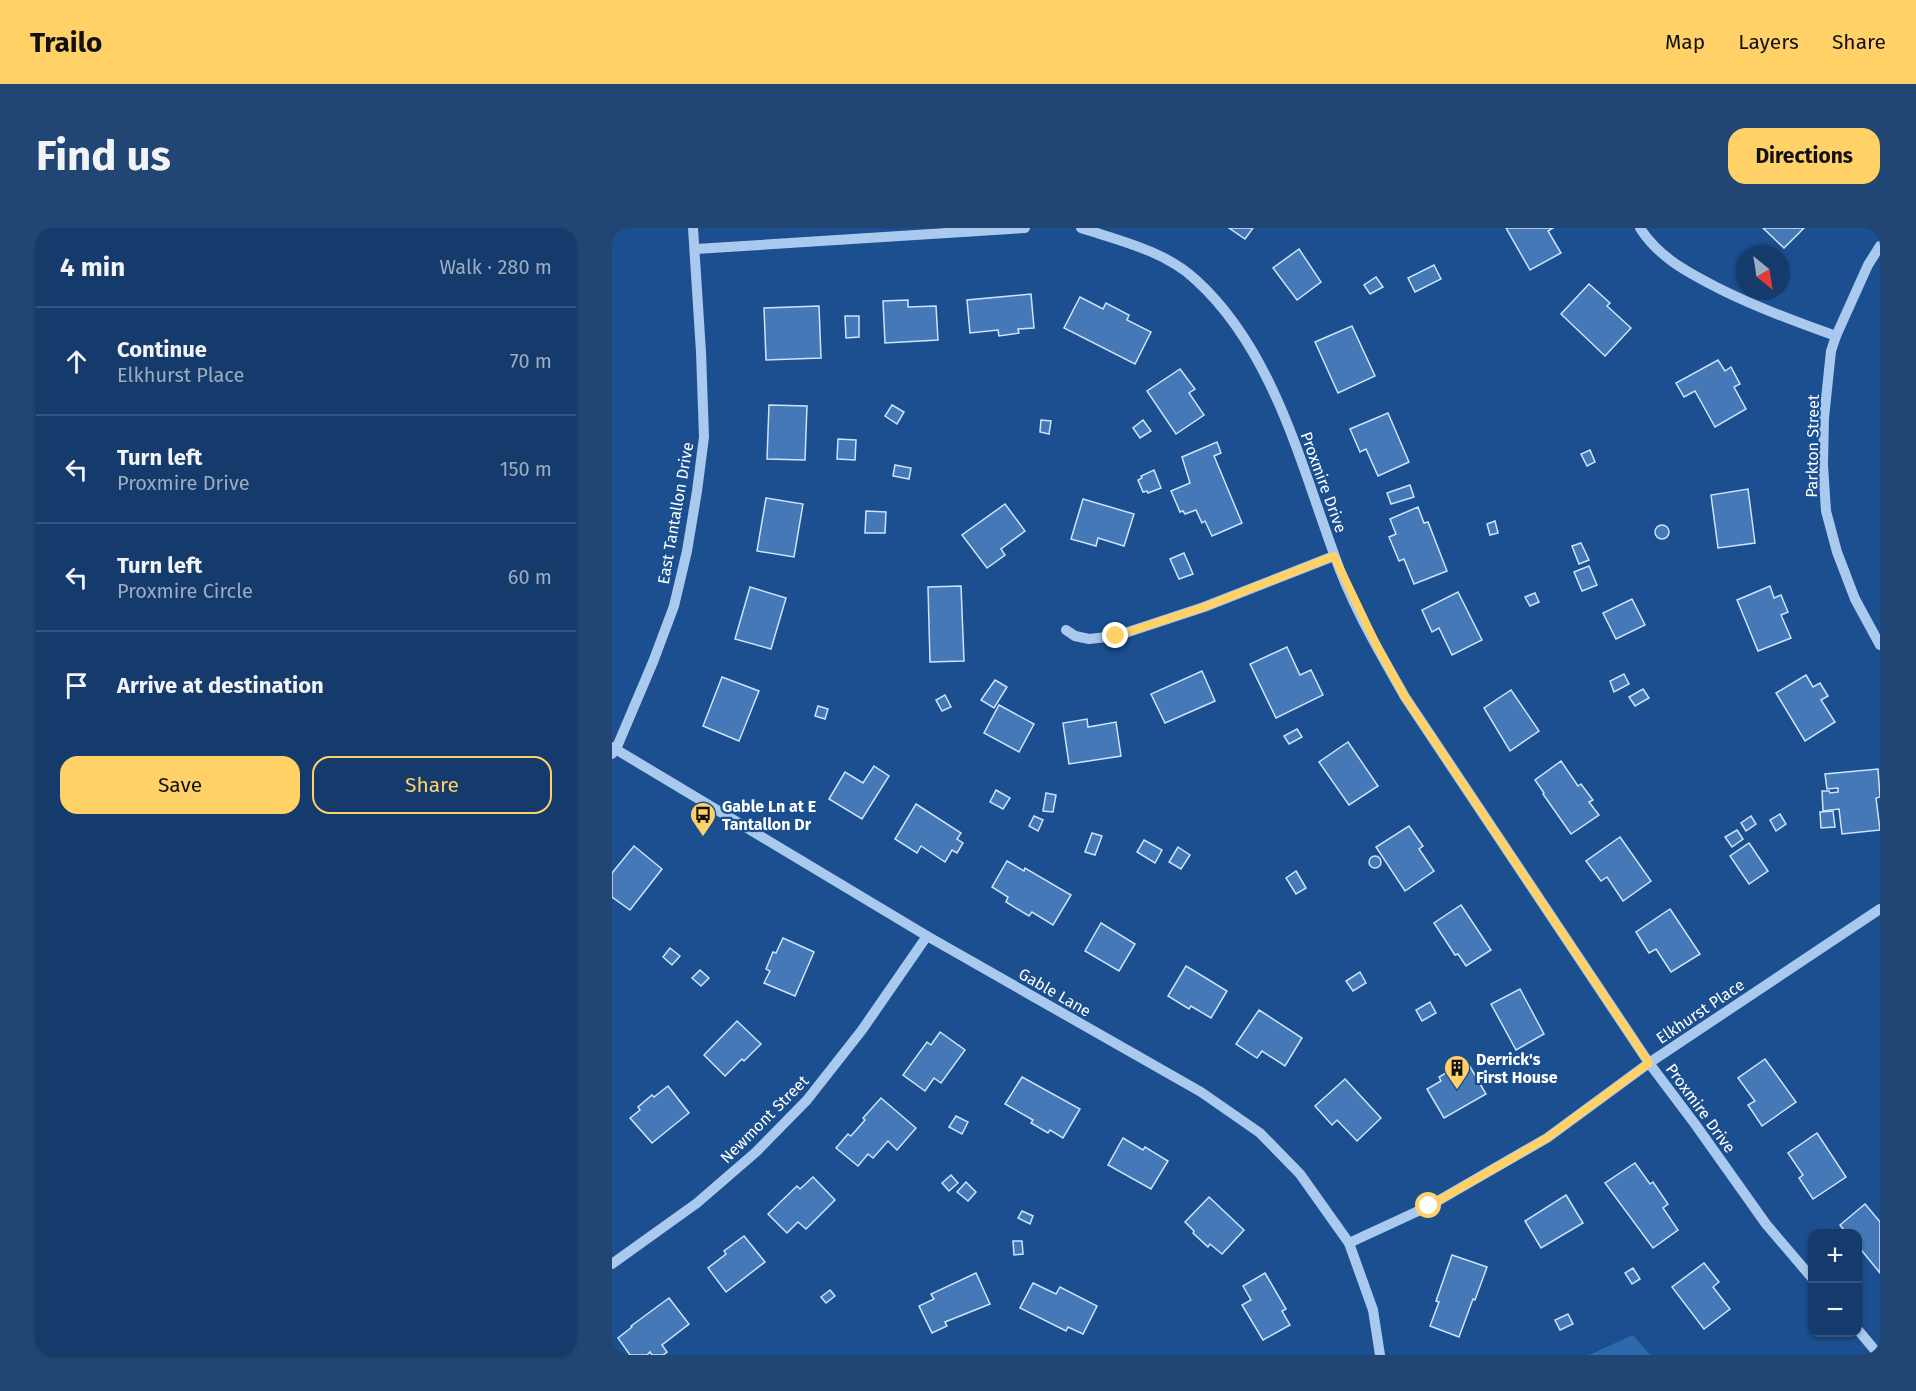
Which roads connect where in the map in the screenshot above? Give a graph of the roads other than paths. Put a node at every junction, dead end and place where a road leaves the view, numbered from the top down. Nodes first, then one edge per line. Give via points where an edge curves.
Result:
1 (693, 228) edge
2 (1025, 228) edge
3 (1081, 228) edge
4 (1640, 228) edge
5 (1880, 246) edge
6 (696, 249) junction
7 (1836, 336) junction
8 (1334, 556) junction
9 (1066, 630) dead end
10 (1880, 645) edge
11 (613, 750) edge
12 (1880, 909) edge
13 (927, 936) junction
14 (1649, 1063) junction
15 (1349, 1242) junction
16 (612, 1264) edge
17 (1808, 1273) edge
18 (1862, 1336) edge
19 (1380, 1355) edge
20 (1879, 1355) edge

1 - 6 street, East Tantallon Drive
2 - 6 street
3 - 8 street, Proxmire Drive via 1166,259 1196,280 1225,312 1263,370 1291,434
4 - 7 street via 1660,253 1685,271 1768,312
5 - 7 street, Parkton Street
6 - 11 street, East Tantallon Drive via 704,437 687,551 666,628
7 - 10 street, Parkton Street via 1824,418 1827,511 1855,599
8 - 9 street via 1116,636 1089,639
8 - 14 street, Proxmire Drive via 1405,697
11 - 13 street, Gable Lane
12 - 14 street, Elkhurst Place
13 - 15 street, Gable Lane via 1201,1092 1260,1133 1300,1174
13 - 16 street, Newmont Street via 862,1030 807,1100 756,1152 697,1203
14 - 15 street, Elkhurst Place via 1547,1138 1429,1206
14 - 17 street, Proxmire Drive via 1766,1224
15 - 19 street, Gable Lane via 1373,1310
18 - 20 street

